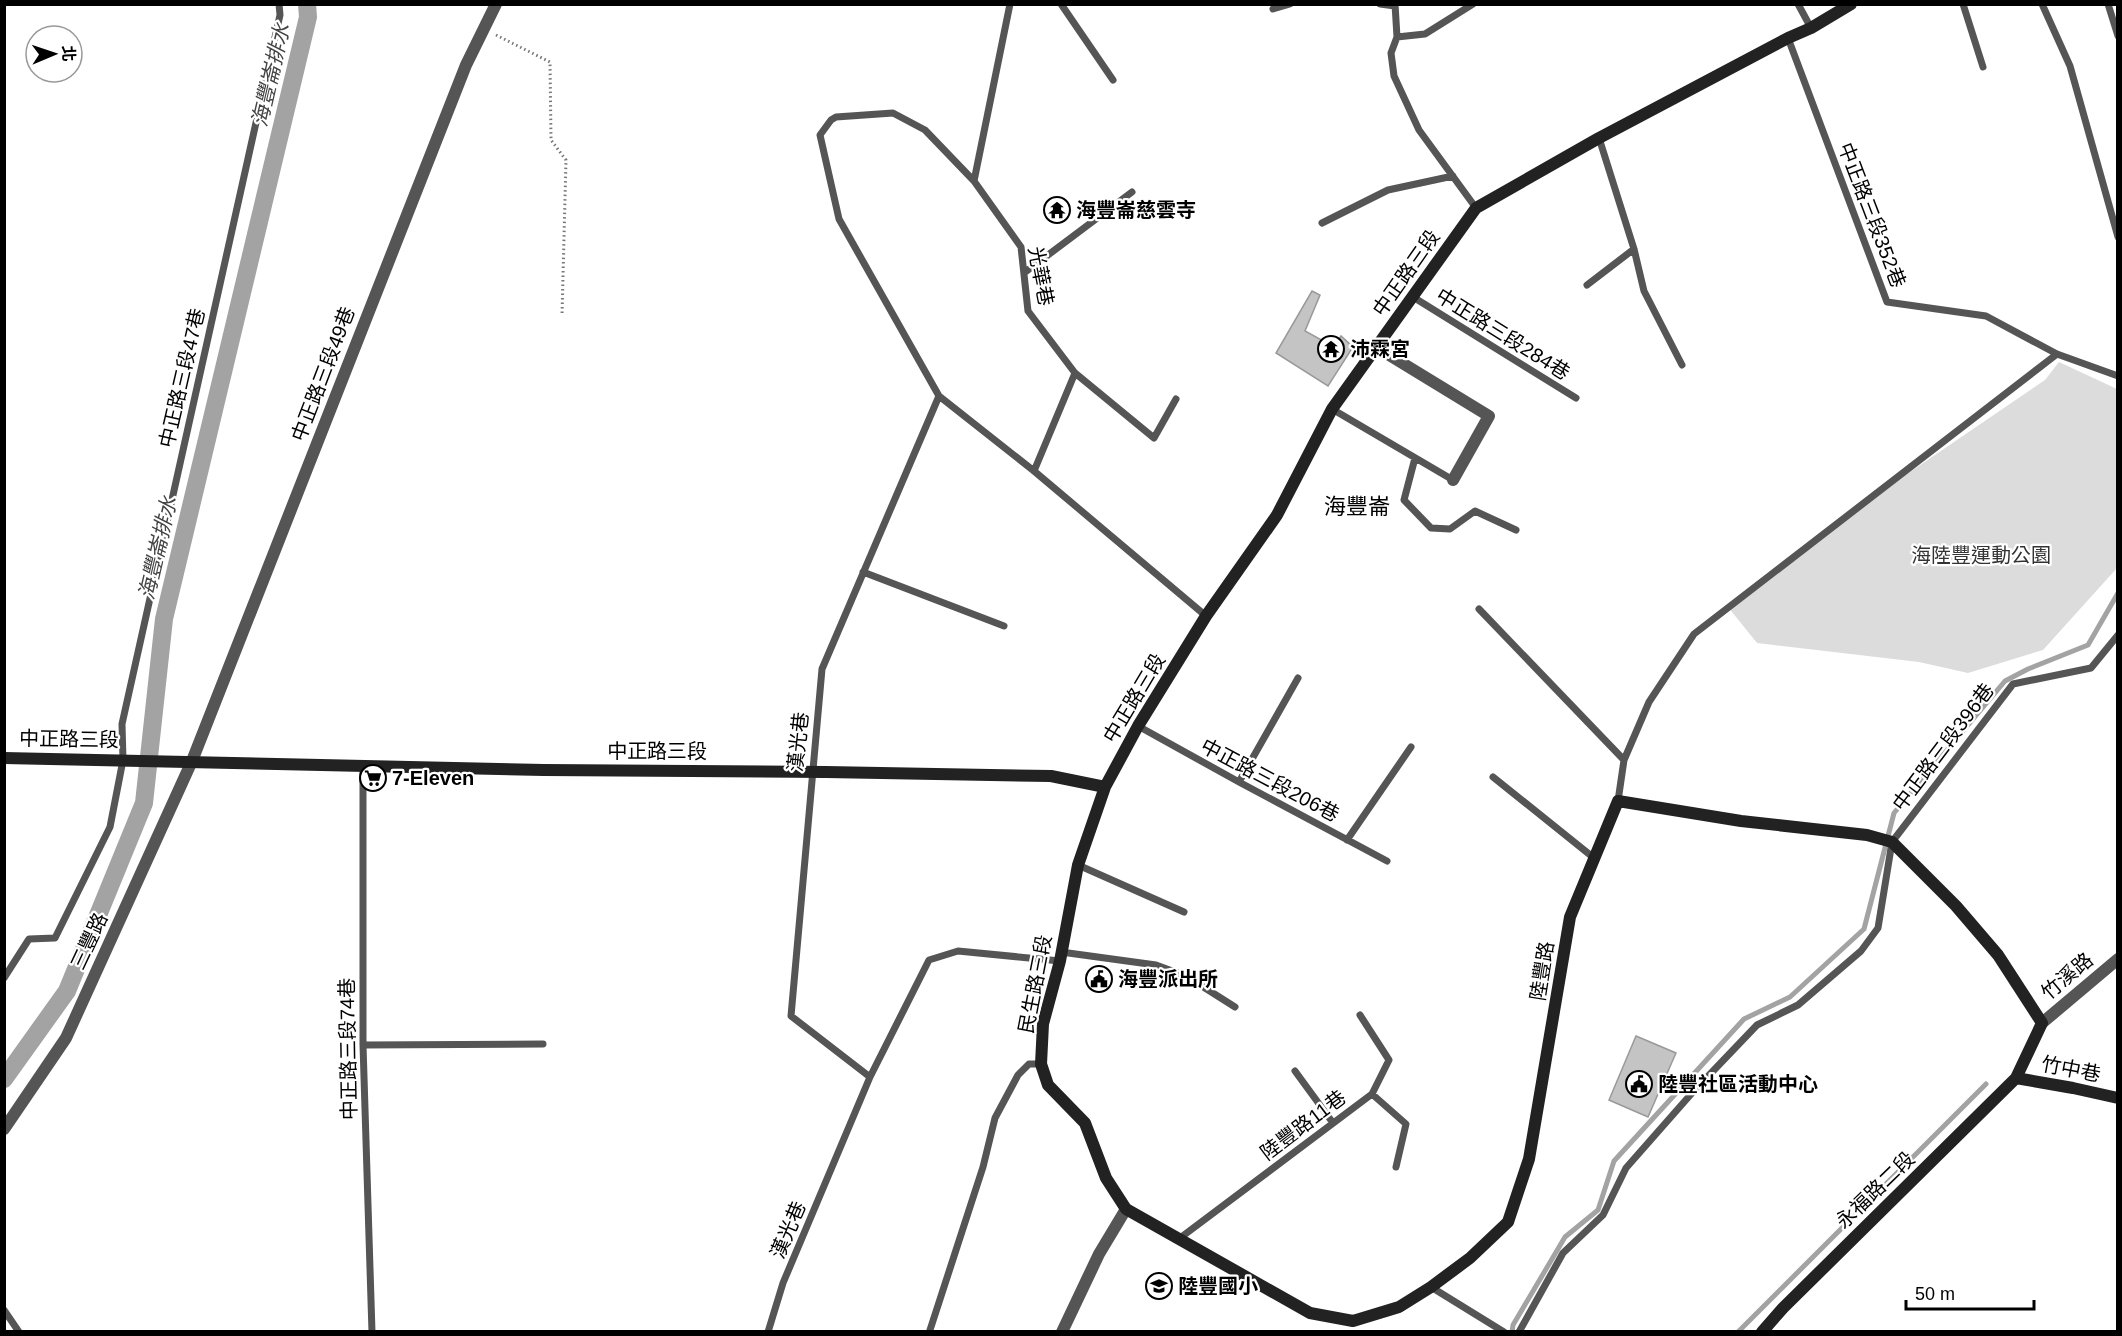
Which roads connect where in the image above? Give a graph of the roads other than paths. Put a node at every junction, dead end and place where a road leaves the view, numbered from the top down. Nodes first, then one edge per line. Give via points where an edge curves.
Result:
1 (279, 4) edge
2 (496, 4) edge
3 (1010, 4) edge
4 (1061, 4) edge
5 (1290, 4) edge
6 (1380, 4) edge
7 (1473, 4) edge
8 (1798, 4) edge
9 (1851, 4) edge
10 (1964, 4) edge
11 (2042, 4) edge
12 (2108, 4) edge
13 (1395, 5) edge
14 (1273, 9) dead end
15 (1811, 28) junction
16 (2118, 36) edge
17 (1397, 37) junction
18 (1788, 38) junction
19 (1983, 67) dead end
20 (1113, 80) dead end
21 (1599, 138) junction
22 (1453, 176) junction
23 (974, 181) junction
24 (1132, 192) dead end
25 (1476, 208) junction
26 (1322, 223) dead end
27 (2118, 237) edge
28 (1634, 249) junction
29 (1024, 273) junction
30 (1587, 285) dead end
31 (1413, 297) junction
32 (1376, 347) junction
33 (2057, 354) junction
34 (1682, 366) dead end
35 (1075, 373) junction
36 (2118, 376) edge
37 (939, 396) junction
38 (1576, 398) dead end
39 (1176, 399) dead end
40 (1332, 409) junction
41 (1415, 458) junction
42 (1034, 471) junction
43 (1453, 480) joint
44 (1516, 530) dead end
45 (863, 572) junction
46 (1479, 609) dead end
47 (1206, 616) junction
48 (1004, 626) dead end
49 (2118, 635) edge
50 (1298, 678) dead end
51 (1138, 726) junction
52 (1411, 747) dead end
53 (4, 758) edge
54 (128, 760) junction
55 (1624, 760) junction
56 (192, 761) junction
57 (363, 765) junction
58 (811, 771) junction
59 (1493, 777) dead end
60 (1239, 782) junction
61 (1105, 787) junction
62 (1618, 801) junction
63 (1347, 840) junction
64 (1892, 842) junction
65 (1594, 858) junction
66 (1387, 861) dead end
67 (1078, 865) junction
68 (1184, 912) dead end
69 (1060, 957) junction
70 (2117, 960) edge
71 (4, 978) edge
72 (1235, 1007) dead end
73 (1360, 1015) dead end
74 (2042, 1023) junction
75 (543, 1044) dead end
76 (363, 1045) junction
77 (1041, 1064) junction
78 (1295, 1071) dead end
79 (870, 1077) junction
80 (2016, 1078) junction
81 (1372, 1094) junction
82 (2118, 1098) edge
83 (1333, 1124) junction
84 (4, 1129) edge
85 (1396, 1167) dead end
86 (1126, 1209) junction
87 (1180, 1238) junction
88 (1431, 1287) junction
89 (4, 1310) edge
90 (930, 1330) dead end
91 (19, 1332) edge
92 (372, 1332) edge
93 (768, 1332) edge
94 (1062, 1332) edge
95 (1504, 1332) edge
96 (1519, 1332) edge
97 (1762, 1332) edge

1 - 54 lane, 中正路三段47巷 via 278,27 122,724
2 - 56 street, 中正路三段49巷 via 457,87
3 - 23 lane
4 - 20 lane
5 - 14 lane
6 - 13 lane
7 - 17 lane via 1425,34
8 - 15 lane
9 - 15 street, 中正路三段
10 - 19 lane
11 - 27 lane via 2070,66
12 - 16 lane
13 - 17 lane
15 - 18 street, 中正路三段
17 - 22 lane via 1391,53 1394,76 1419,130
18 - 21 street, 中正路三段
18 - 33 lane, 中正路三段352巷 via 1887,302 1986,315
21 - 25 street, 中正路三段
21 - 28 lane
22 - 25 lane
22 - 26 lane via 1388,190
23 - 29 lane, 光華巷 via 1021,247
23 - 37 lane, 光華巷 via 925,130 893,113 836,117 820,135 839,219
24 - 29 lane
25 - 31 street, 中正路三段
28 - 30 lane
28 - 34 lane via 1644,291
29 - 35 lane, 光華巷 via 1028,311
31 - 32 street, 中正路三段
31 - 38 lane, 中正路三段284巷
32 - 40 street, 中正路三段
32 - 43 street via 1489,416
33 - 36 lane
33 - 55 lane via 1694,634 1649,702
35 - 39 lane, 光華巷 via 1154,438
35 - 42 lane
37 - 42 lane
37 - 45 lane, 漢光巷
40 - 41 lane
40 - 47 street, 中正路三段 via 1277,515
41 - 43 lane
41 - 44 lane via 1404,500 1431,528 1450,529 1476,511
42 - 47 lane
45 - 48 lane
45 - 58 lane, 漢光巷 via 822,669
46 - 55 lane
47 - 51 street, 中正路三段
49 - 64 lane, 中正路三段396巷 via 2091,668 2013,684
50 - 60 lane
51 - 60 lane, 中正路三段206巷
51 - 61 street, 中正路三段
52 - 63 lane
53 - 54 street, 中正路三段
54 - 56 street, 中正路三段
54 - 71 lane, 中正路三段47巷 via 110,827 55,938 29,939
55 - 62 lane
56 - 57 street, 中正路三段
56 - 84 street, 三豐路 via 66,1038
57 - 58 street, 中正路三段
57 - 76 lane, 中正路三段74巷
58 - 61 street, 中正路三段 via 1051,776
58 - 79 lane, 漢光巷 via 791,1016
59 - 65 lane
60 - 63 lane, 中正路三段206巷
61 - 67 street, 民生路三段
62 - 64 street via 1742,821 1867,835
62 - 65 street, 陸豐路
63 - 66 lane, 中正路三段206巷
64 - 74 street via 1998,955
64 - 96 lane via 1878,928 1861,951 1798,1005 1757,1025 1692,1093 1626,1168 1603,1215 1563,1253
65 - 88 street, 陸豐路 via 1570,916 1529,1159 1508,1222
67 - 68 lane
67 - 69 street, 民生路三段
69 - 72 lane, 漢光巷 via 1156,965 1186,976
69 - 77 street, 民生路三段 via 1043,1024
69 - 79 lane, 漢光巷 via 958,951 929,960
70 - 74 street, 竹溪路
73 - 81 lane, 陸豐路11巷 via 1389,1060
74 - 80 street
75 - 76 lane
76 - 92 lane, 中正路三段74巷
77 - 86 street, 民生路三段 via 1048,1085 1085,1123 1106,1178
77 - 90 lane via 1029,1064 1018,1075 995,1118
78 - 83 lane
79 - 93 lane, 漢光巷 via 783,1283
80 - 82 street, 竹中巷
80 - 97 street, 永福路二段
81 - 83 lane, 陸豐路11巷
81 - 85 lane via 1406,1124
83 - 87 lane, 陸豐路11巷
86 - 87 street, 陸豐路
86 - 94 street via 1099,1254
87 - 88 street, 陸豐路 via 1310,1313 1353,1321 1399,1307
88 - 95 lane
89 - 91 lane

